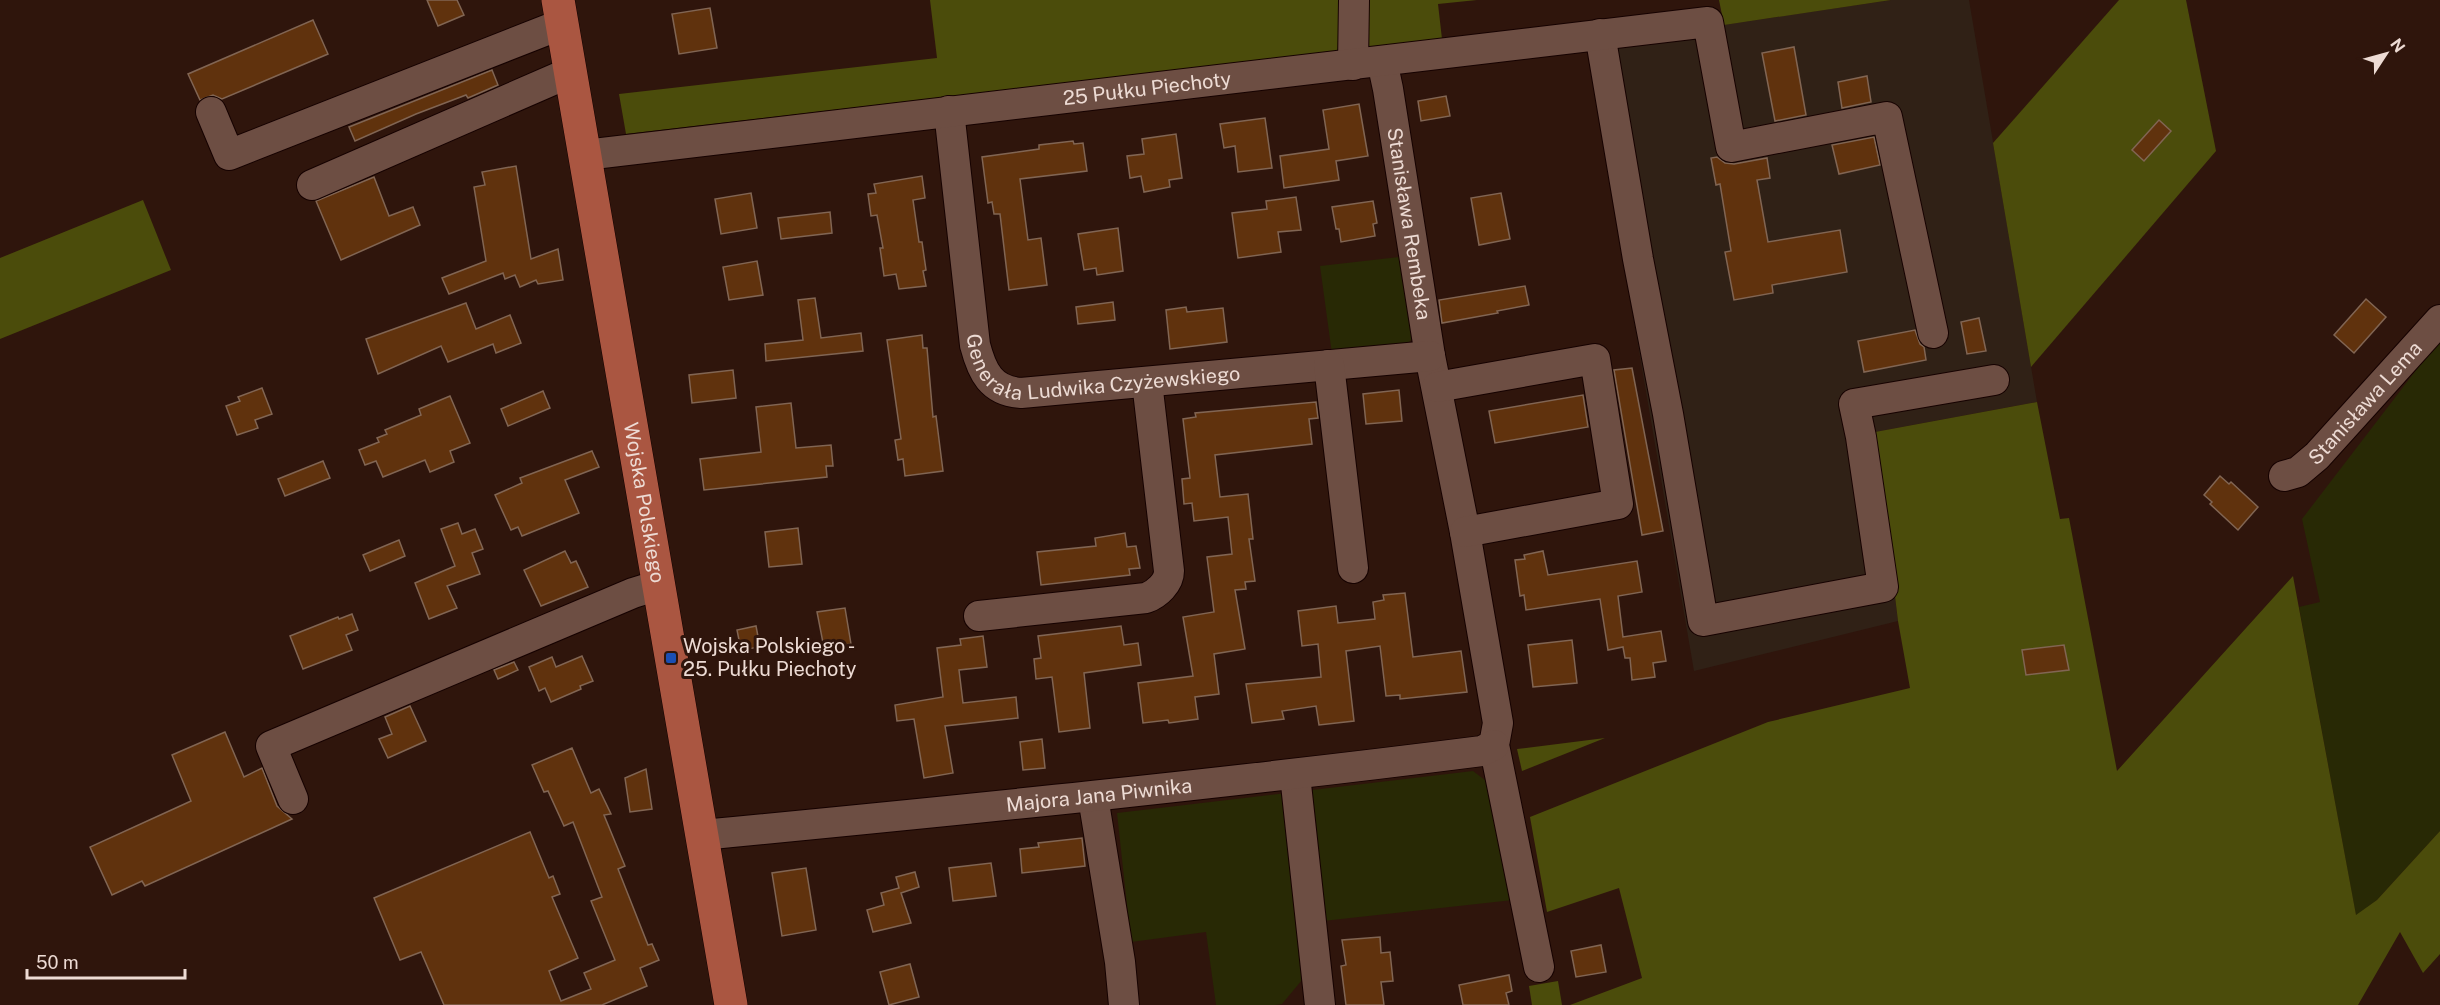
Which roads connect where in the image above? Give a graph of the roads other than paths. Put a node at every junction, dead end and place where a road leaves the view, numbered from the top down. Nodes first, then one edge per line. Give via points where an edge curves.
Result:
1 (1354, 0) edge
2 (560, 12) edge
3 (1600, 34) junction
4 (1382, 61) junction
5 (1353, 64) junction
6 (571, 72) junction
7 (949, 111) junction
8 (211, 112) dead end
9 (585, 154) junction
10 (312, 185) dead end
11 (2440, 320) edge
12 (1933, 333) dead end
13 (1430, 356) junction
14 (1329, 365) junction
15 (1994, 380) dead end
16 (1147, 382) junction
17 (1437, 387) junction
18 (2284, 476) dead end
19 (1466, 532) junction
20 (1353, 568) dead end
21 (659, 585) junction
22 (979, 615) dead end
23 (1494, 745) junction
24 (1295, 775) junction
25 (1093, 797) junction
26 (293, 799) dead end
27 (702, 835) junction
28 (1539, 967) dead end
29 (731, 1005) edge
30 (1124, 1005) edge
31 (1320, 1005) edge

1 - 5 street
2 - 6 main road, Wojska Polskiego
2 - 8 street via 229,154
3 - 4 street, 25 Pułku Piechoty
3 - 12 street, 25 Pułku Piechoty via 1708,22 1731,147 1887,117
3 - 15 street via 1703,621 1883,587 1854,404
4 - 5 street, 25 Pułku Piechoty
4 - 13 street, Stanisława Rembeka
5 - 7 street, 25 Pułku Piechoty
6 - 9 main road, Wojska Polskiego
6 - 10 street
7 - 9 street, 25 Pułku Piechoty
7 - 16 street, Generała Ludwika Czyżewskiego via 973,329 984,371 1002,390 1011,392
9 - 21 main road, Wojska Polskiego
11 - 18 street, Stanisława Lema via 2317,456 2298,472
13 - 14 street, Generała Ludwika Czyżewskiego
13 - 17 street, Stanisława Rembeka
14 - 16 street, Generała Ludwika Czyżewskiego
14 - 20 street
16 - 22 street via 1169,571 1165,584 1146,598
17 - 19 street, Stanisława Rembeka
17 - 19 street via 1595,359 1618,504
19 - 23 street, Stanisława Rembeka via 1498,723
21 - 26 street via 271,746
21 - 27 main road, Wojska Polskiego
23 - 24 street, Majora Jana Piwnika via 1482,751
23 - 28 street, Stanisława Rembeka
24 - 25 street, Majora Jana Piwnika
24 - 31 street
25 - 27 street, Majora Jana Piwnika
25 - 30 street
27 - 29 main road, Wojska Polskiego

